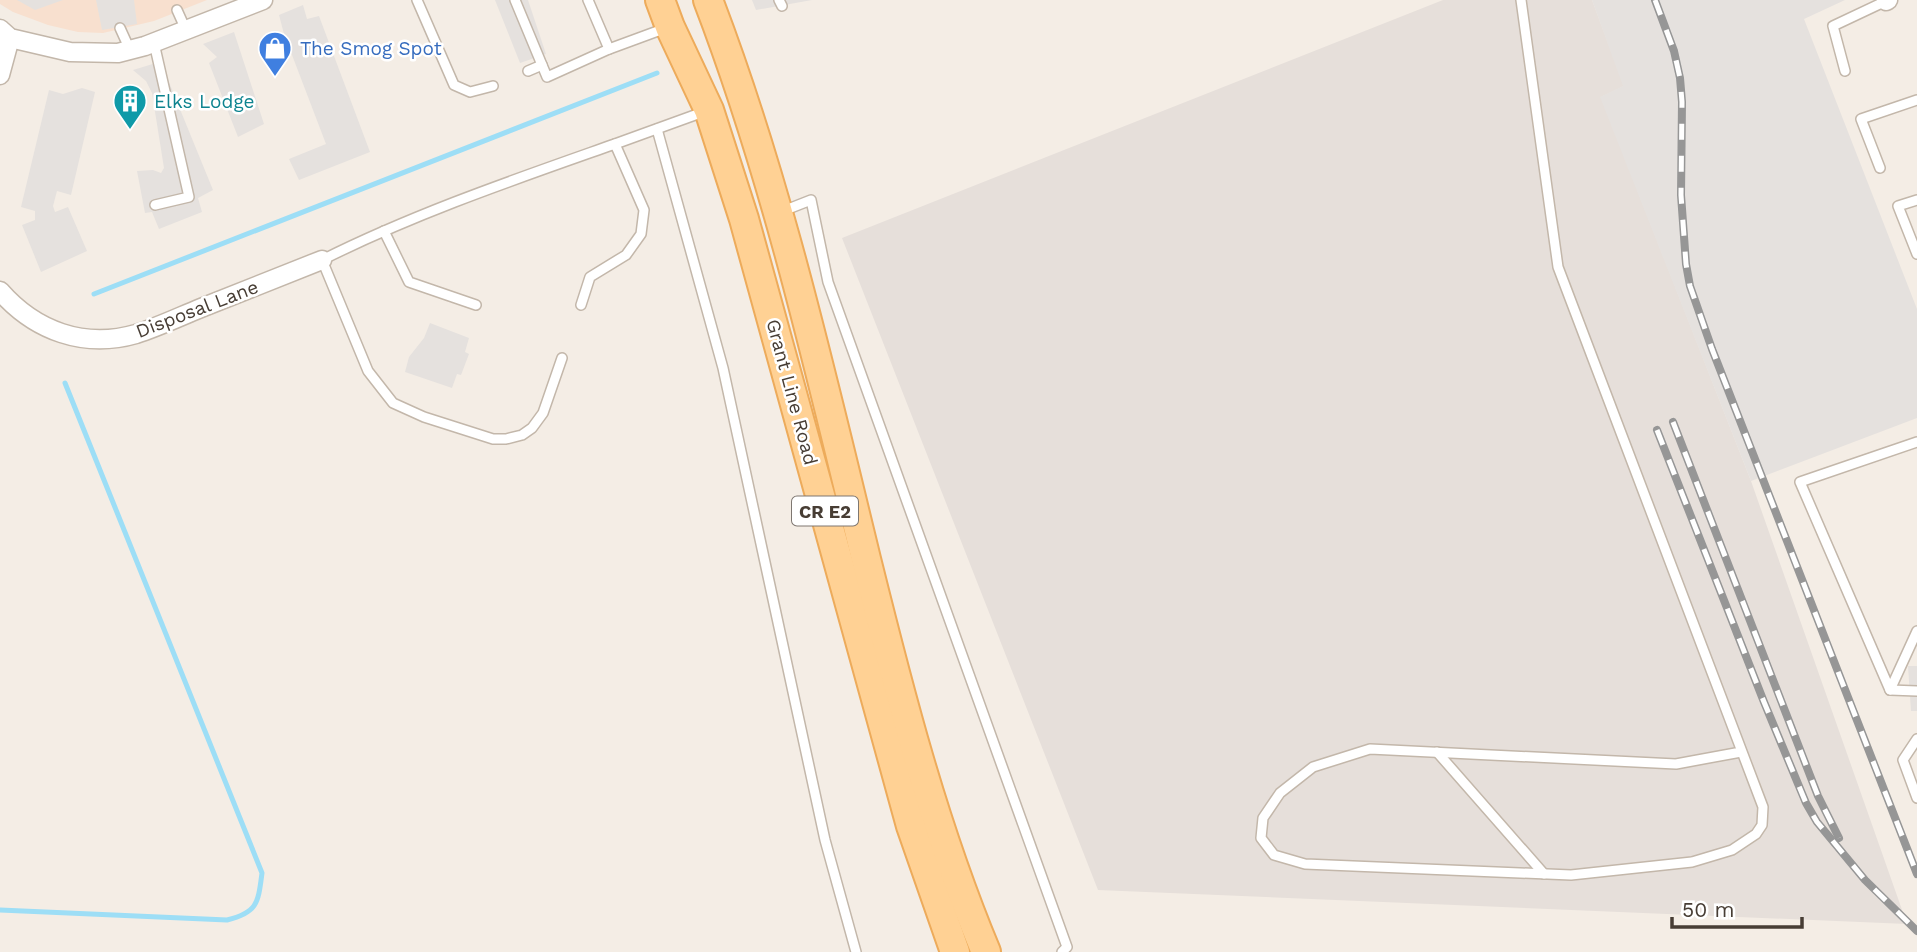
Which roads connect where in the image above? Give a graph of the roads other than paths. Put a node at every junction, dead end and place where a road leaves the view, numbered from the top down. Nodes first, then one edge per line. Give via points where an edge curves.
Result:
1 (263, 0) edge
2 (417, 0) edge
3 (515, 0) edge
4 (588, 0) edge
5 (660, 0) edge
6 (708, 0) edge
7 (1521, 0) edge
8 (1887, 0) edge
9 (177, 10) dead end
10 (670, 27) junction
11 (120, 28) dead end
12 (186, 30) junction
13 (5, 33) edge
14 (154, 43) junction
15 (609, 49) junction
16 (130, 50) junction
17 (542, 65) junction
18 (528, 71) dead end
19 (1845, 71) dead end
20 (0, 75) edge
21 (493, 86) dead end
22 (1917, 100) edge
23 (709, 110) junction
24 (657, 129) junction
25 (615, 144) junction
26 (1880, 168) dead end
27 (1917, 200) edge
28 (155, 205) dead end
29 (776, 213) junction
30 (384, 231) junction
31 (1917, 254) edge
32 (322, 260) junction
33 (0, 291) edge
34 (476, 305) dead end
35 (581, 305) dead end
36 (562, 358) dead end
37 (1917, 442) edge
38 (1917, 631) edge
39 (1890, 690) junction
40 (1917, 691) edge
41 (1917, 739) edge
42 (1437, 752) junction
43 (1741, 752) junction
44 (1917, 798) edge
45 (1544, 874) junction
46 (856, 952) edge
47 (955, 952) edge
48 (986, 952) edge
49 (1062, 952) edge

1 - 12 street
2 - 21 lane via 454,85 470,92
3 - 17 lane
4 - 15 lane
5 - 10 main road, Grant Line Road / CR E2
6 - 29 main road, Grant Line Road / CR E2 via 735,69
7 - 43 lane via 1558,267
8 - 19 lane via 1833,26
9 - 12 lane
10 - 15 lane
10 - 23 main road, Grant Line Road / CR E2
11 - 16 lane
12 - 14 street
13 - 16 street via 80,53
13 - 20 street
14 - 16 street
14 - 28 lane via 189,197
15 - 17 lane via 547,76
17 - 18 lane
22 - 26 lane via 1861,119
23 - 24 lane, Disposal Lane
23 - 47 main road, Grant Line Road / CR E2 via 744,219 911,826
24 - 25 lane, Disposal Lane
24 - 46 lane via 723,368 825,840
25 - 30 lane, Disposal Lane
25 - 35 lane via 644,210 640,234 626,255 590,276
27 - 31 lane via 1898,206
29 - 48 main road, Grant Line Road / CR E2 via 900,695 926,786
29 - 49 lane via 811,200 828,282 1067,947
30 - 32 lane, Disposal Lane
30 - 34 lane via 409,282
32 - 33 street, Disposal Lane via 151,329 109,339 70,337 45,328
32 - 36 lane via 368,371 393,403 424,417 493,439 522,435 543,413
37 - 39 lane via 1800,482
38 - 39 lane
39 - 40 lane
41 - 44 lane via 1903,760
42 - 43 lane via 1676,764
42 - 45 lane
42 - 45 lane via 1370,749 1312,767 1280,793 1263,818 1261,838 1274,855 1305,864
43 - 45 lane via 1763,807 1762,825 1732,850 1692,862

